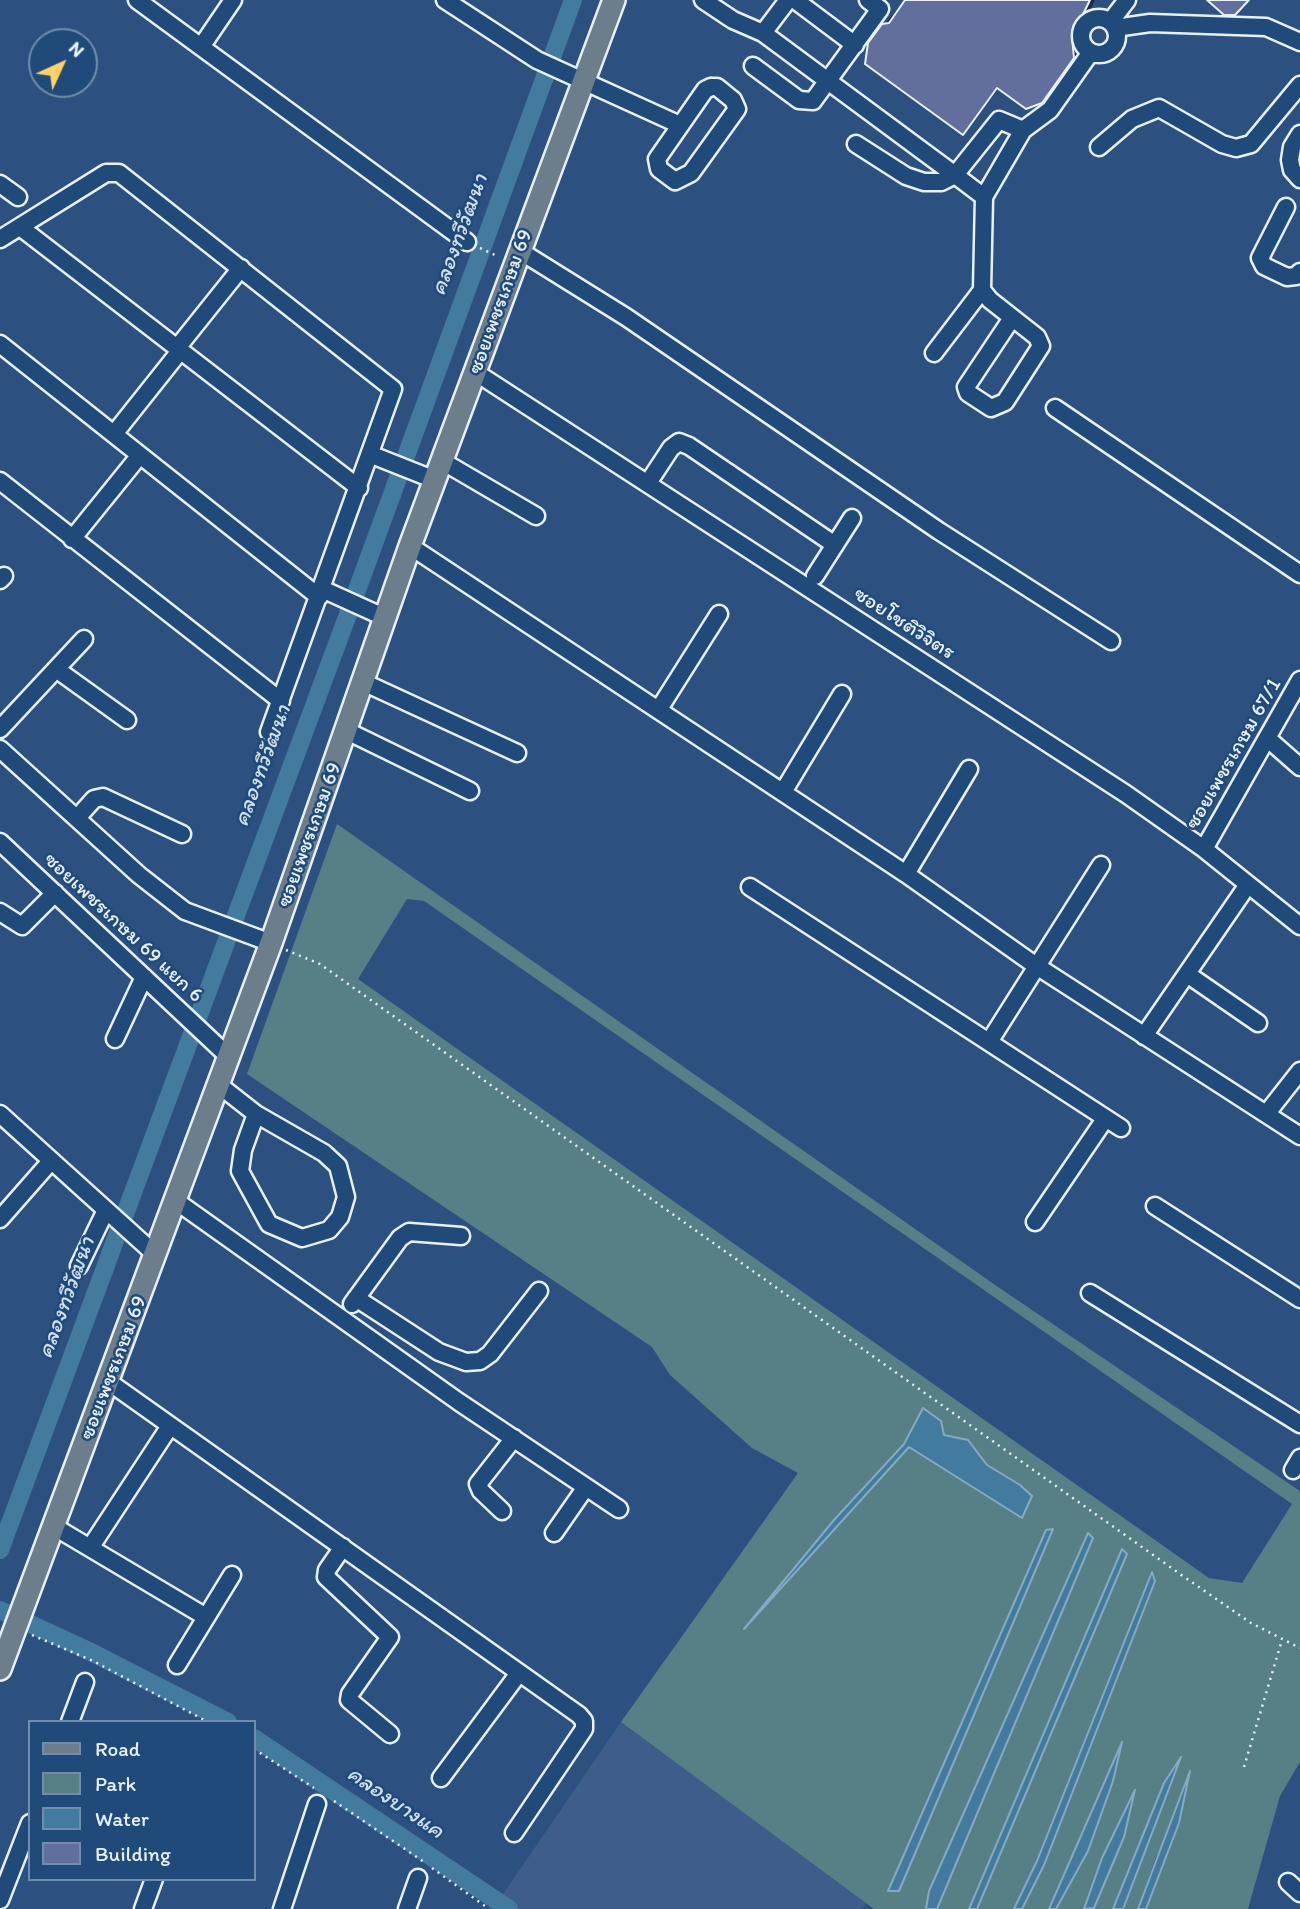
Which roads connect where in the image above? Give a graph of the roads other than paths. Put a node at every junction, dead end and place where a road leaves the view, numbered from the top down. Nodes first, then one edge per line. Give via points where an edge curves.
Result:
1 (136, 0) edge
2 (233, 0) edge
3 (445, 0) edge
4 (614, 0) edge
5 (702, 0) edge
6 (788, 0) edge
7 (795, 0) edge
8 (868, 0) edge
9 (1126, 0) edge
10 (1112, 25) junction
11 (763, 33) junction
12 (1300, 42) edge
13 (855, 45) junction
14 (201, 47) junction
15 (1091, 52) junction
16 (753, 66) dead end
17 (576, 78) junction
18 (827, 81) junction
19 (1300, 85) edge
20 (680, 125) junction
21 (1023, 130) junction
22 (1300, 134) edge
23 (856, 144) dead end
24 (1099, 146) dead end
25 (955, 175) junction
26 (1300, 179) edge
27 (0, 184) edge
28 (18, 197) dead end
29 (985, 197) junction
30 (1286, 207) dead end
31 (20, 227) junction
32 (0, 239) edge
33 (467, 242) road end
34 (513, 255) junction
35 (241, 268) junction
36 (1300, 272) edge
37 (982, 290) junction
38 (1012, 318) junction
39 (0, 344) edge
40 (178, 349) junction
41 (934, 353) dead end
42 (475, 372) junction
43 (1055, 408) dead end
44 (114, 434) junction
45 (140, 455) junction
46 (372, 455) junction
47 (433, 472) junction
48 (0, 481) edge
49 (648, 483) junction
50 (359, 488) junction
51 (536, 516) dead end
52 (852, 517) dead end
53 (72, 539) junction
54 (835, 545) junction
55 (410, 546) junction
56 (1300, 574) edge
57 (816, 576) dead end
58 (326, 594) junction
59 (719, 614) dead end
60 (379, 615) junction
61 (84, 639) dead end
62 (1111, 641) dead end
63 (56, 669) junction
64 (1300, 680) edge
65 (365, 683) junction
66 (842, 694) dead end
67 (281, 701) junction
68 (659, 709) junction
69 (127, 720) dead end
70 (0, 729) edge
71 (347, 731) junction
72 (269, 732) dead end
73 (1267, 738) junction
74 (0, 749) edge
75 (517, 753) dead end
76 (1300, 767) edge
77 (969, 769) dead end
78 (470, 791) dead end
79 (783, 792) junction
80 (77, 818) junction
81 (182, 834) dead end
82 (0, 842) edge
83 (1204, 849) junction
84 (1101, 865) dead end
85 (906, 874) junction
86 (1247, 886) junction
87 (750, 887) dead end
88 (55, 893) junction
89 (0, 912) edge
90 (1300, 926) edge
91 (263, 940) junction
92 (1036, 965) junction
93 (1187, 974) junction
94 (144, 977) junction
95 (1258, 1023) dead end
96 (1144, 1036) junction
97 (115, 1039) dead end
98 (989, 1042) junction
99 (223, 1052) junction
100 (1300, 1071) edge
101 (219, 1085) junction
102 (1268, 1112) junction
103 (256, 1114) junction
104 (1105, 1119) junction
105 (3, 1122) edge
106 (1121, 1128) dead end
107 (1300, 1136) edge
108 (51, 1161) junction
109 (176, 1201) junction
110 (1155, 1206) dead end
111 (108, 1212) junction
112 (0, 1219) edge
113 (1035, 1222) dead end
114 (461, 1236) dead end
115 (149, 1249) junction
116 (79, 1266) dead end
117 (539, 1291) dead end
118 (1090, 1293) dead end
119 (356, 1298) junction
120 (1300, 1299) edge
121 (342, 1318) junction
122 (109, 1382) junction
123 (1300, 1424) edge
124 (170, 1426) junction
125 (514, 1438) junction
126 (586, 1487) junction
127 (620, 1509) dead end
128 (502, 1511) dead end
129 (54, 1526) junction
130 (554, 1533) dead end
131 (343, 1547) junction
132 (90, 1548) junction
133 (232, 1575) dead end
134 (206, 1617) junction
135 (4, 1660) edge
136 (177, 1665) dead end
137 (519, 1673) junction
138 (85, 1682) dead end
139 (71, 1720) edge
140 (390, 1734) dead end
141 (442, 1778) dead end
142 (322, 1798) road end
143 (28, 1829) edge
144 (514, 1833) dead end
145 (418, 1878) dead end
146 (153, 1881) edge
147 (0, 1900) edge
148 (143, 1909) edge
149 (282, 1909) edge
150 (407, 1909) edge

1 - 14 street
2 - 14 street
3 - 17 street via 537,60
4 - 17 main road, ซอยเพชรเกษม 69
5 - 11 street
6 - 11 street
7 - 13 street
8 - 13 street via 880,9
9 - 10 street
10 - 12 street via 1266,27
10 - 15 street via 1116,40 1111,49
10 - 15 street via 1094,18 1084,25 1082,43
11 - 18 street
13 - 18 street
14 - 33 street
15 - 21 street via 1050,110
16 - 18 street via 806,103 813,101
17 - 20 street
17 - 34 main road, ซอยเพชรเกษม 69
18 - 25 street
19 - 24 street via 1251,144 1236,148 1222,144 1159,108 1132,119
20 - 20 street via 656,159 659,169 675,181 691,173 737,106 717,87 711,87
21 - 25 street via 999,120
21 - 29 street
22 - 26 street via 1290,160
23 - 25 street via 906,176 925,182 941,182
25 - 29 street
27 - 28 street
29 - 37 street
30 - 36 street via 1260,258 1264,267 1287,277
31 - 32 street
31 - 35 street via 114,172
31 - 40 street
34 - 42 main road, ซอยเพชรเกษม 69
34 - 62 street via 626,317 939,531
35 - 40 street
35 - 46 street via 393,389
37 - 38 street
37 - 41 street
38 - 38 street via 1037,337 1040,352 1005,402 991,408 966,387
39 - 44 street
40 - 44 street
40 - 50 street
42 - 47 main road, ซอยเพชรเกษม 69
42 - 49 street, ซอยโชติวิจิตร
43 - 56 street
44 - 45 street
45 - 53 street
45 - 58 street
46 - 47 street
46 - 50 street
47 - 51 street
47 - 55 main road, ซอยเพชรเกษม 69
48 - 53 street
49 - 54 street via 679,442
49 - 83 street, ซอยโชติวิจิตร
50 - 58 street
52 - 54 street
53 - 67 street
54 - 57 street
55 - 60 main road, ซอยเพชรเกษม 69
55 - 68 street
58 - 60 street
58 - 67 street
59 - 68 street
60 - 65 main road, ซอยเพชรเกษม 69
61 - 63 street
63 - 69 street
63 - 70 street
64 - 73 street, ซอยเพชรเกษม 67/1
65 - 71 main road, ซอยเพชรเกษม 69
65 - 75 street
66 - 79 street
67 - 72 street
68 - 79 street
71 - 78 street
71 - 91 main road, ซอยเพชรเกษม 69
73 - 76 street
73 - 83 street, ซอยเพชรเกษม 67/1
74 - 80 street
77 - 85 street
79 - 85 street
80 - 81 street via 94,799 103,797
80 - 91 street via 185,911
82 - 88 street, ซอยเพชรเกษม 69 แยก 6
83 - 86 street, ซอยโชติวิจิตร
84 - 92 street
85 - 92 street
86 - 90 street, ซอยโชติวิจิตร
86 - 93 street
87 - 98 street
88 - 89 street via 22,926
88 - 94 street, ซอยเพชรเกษม 69 แยก 6
91 - 99 main road, ซอยเพชรเกษม 69
92 - 96 street
92 - 98 street
93 - 95 street
93 - 96 street
94 - 97 street
94 - 99 street, ซอยเพชรเกษม 69 แยก 6
96 - 102 street
98 - 104 street
99 - 101 main road, ซอยเพชรเกษม 69
100 - 102 street
101 - 103 street
101 - 109 main road, ซอยเพชรเกษม 69
102 - 107 street
103 - 103 street via 240,1171 269,1224 302,1238 330,1230 346,1197 338,1166
104 - 106 street
104 - 113 street
105 - 108 street
108 - 111 street
108 - 112 street
109 - 115 main road, ซอยเพชรเกษม 69
109 - 121 street
110 - 120 street
111 - 115 street
111 - 116 street
114 - 119 street via 409,1232
115 - 122 main road, ซอยเพชรเกษม 69
117 - 119 street via 490,1354 466,1362 439,1352
118 - 123 street
119 - 121 street
121 - 125 street
122 - 124 street
122 - 129 main road, ซอยเพชรเกษม 69
124 - 131 street
124 - 132 street
125 - 126 street
125 - 128 street via 478,1484
126 - 127 street
126 - 130 street
129 - 132 street
129 - 135 main road, ซอยเพชรเกษม 69
131 - 137 street
131 - 140 street via 326,1577 390,1637 349,1700
132 - 134 street
133 - 134 street
134 - 136 street
137 - 141 street
137 - 144 street via 584,1721 584,1729
138 - 139 street
142 - 149 street
143 - 147 street
145 - 150 street
146 - 148 street

